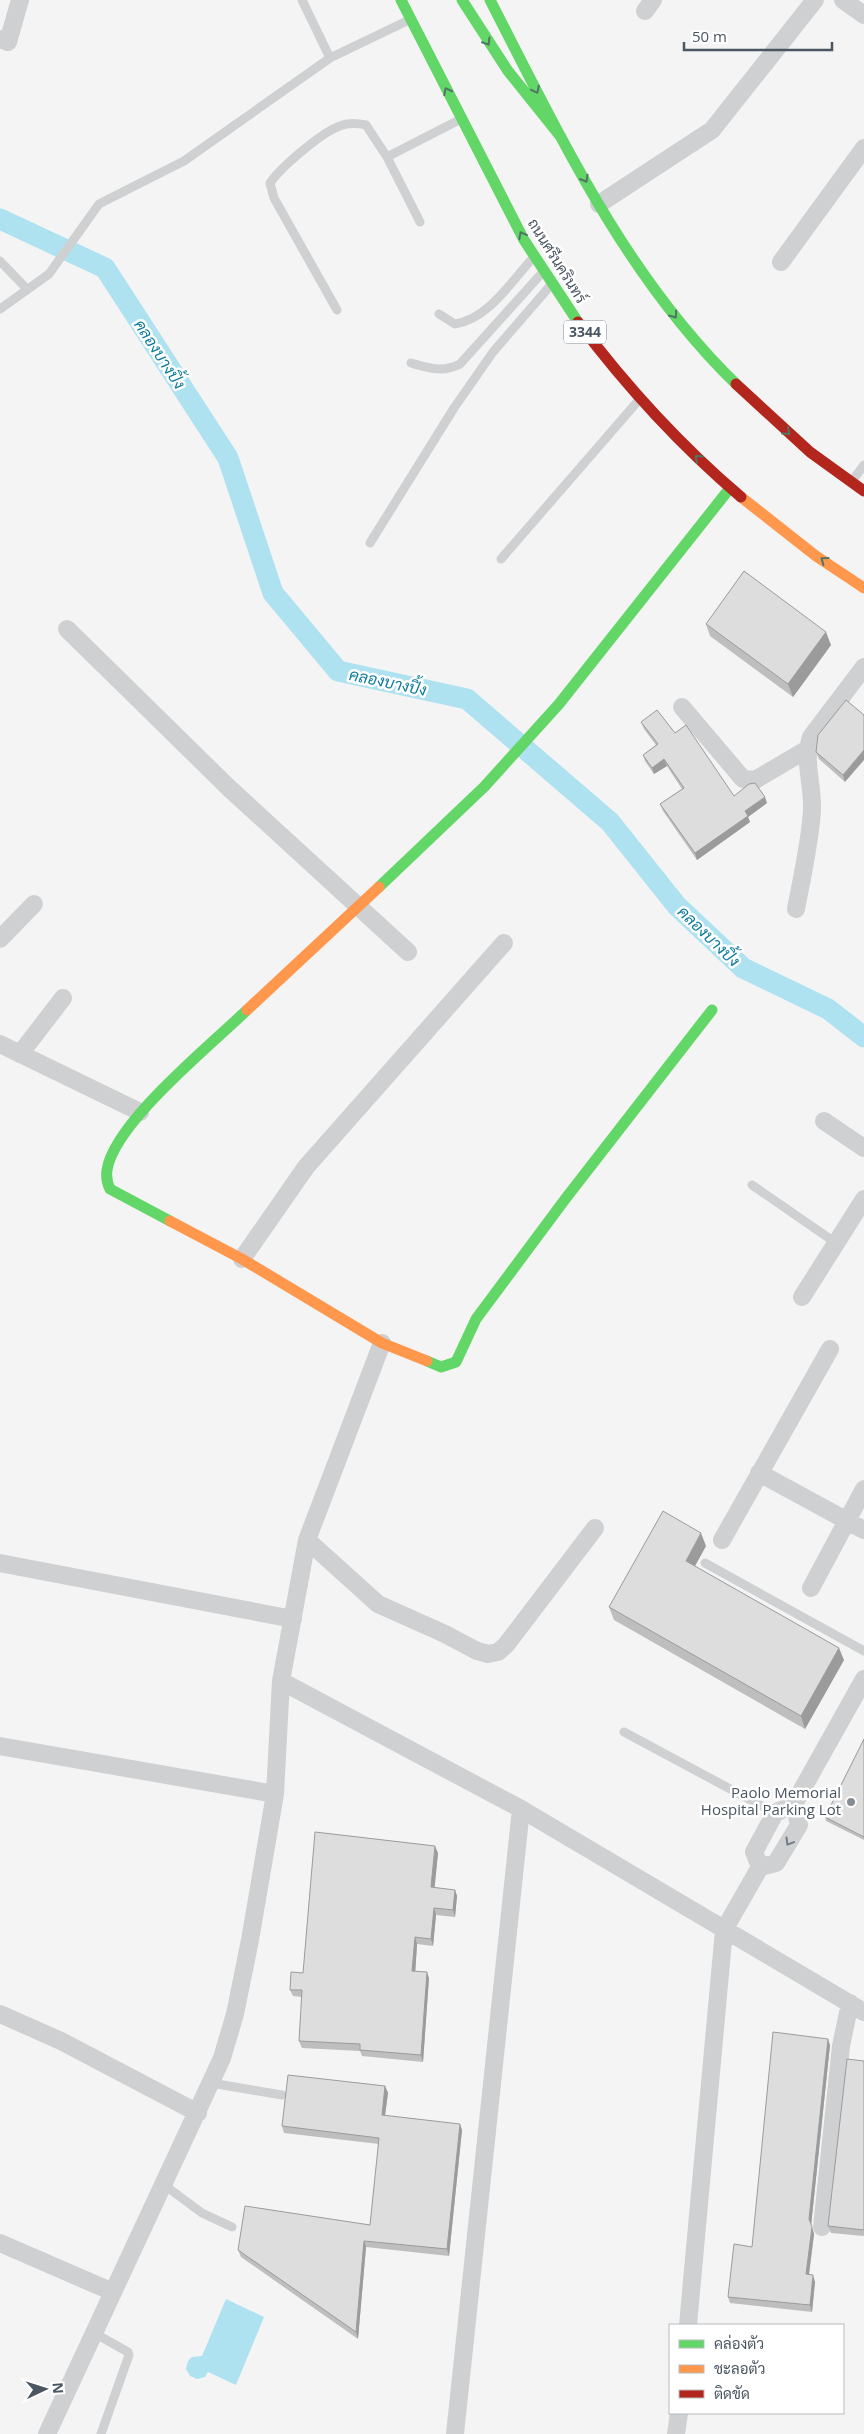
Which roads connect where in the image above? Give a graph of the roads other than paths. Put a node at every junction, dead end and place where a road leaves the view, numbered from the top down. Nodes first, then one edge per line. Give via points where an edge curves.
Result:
1 (20, 0) edge
2 (302, 0) edge
3 (401, 0) edge
4 (462, 0) edge
5 (490, 0) edge
6 (815, 0) edge
7 (843, 0) edge
8 (864, 15) edge
9 (411, 20) junction
10 (0, 39) edge
11 (330, 58) junction
12 (462, 118) junction
13 (560, 137) junction
14 (864, 148) edge
15 (387, 158) junction
16 (599, 204) junction
17 (420, 222) dead end
18 (534, 257) junction
19 (0, 261) edge
20 (781, 262) dead end
21 (544, 271) junction
22 (552, 284) junction
23 (26, 288) junction
24 (0, 309) edge
25 (337, 310) dead end
26 (439, 314) dead end
27 (410, 363) dead end
28 (640, 398) junction
29 (864, 465) edge
30 (850, 483) junction
31 (730, 488) junction
32 (864, 491) edge
33 (370, 543) dead end
34 (501, 559) dead end
35 (864, 588) edge
36 (67, 629) dead end
37 (864, 667) edge
38 (682, 707) dead end
39 (806, 750) junction
40 (34, 904) dead end
41 (358, 906) junction
42 (796, 909) dead end
43 (0, 939) edge
44 (504, 943) dead end
45 (408, 952) dead end
46 (63, 998) dead end
47 (712, 1010) dead end
48 (0, 1044) edge
49 (20, 1054) junction
50 (140, 1112) junction
51 (824, 1121) dead end
52 (864, 1148) edge
53 (752, 1184) dead end
54 (864, 1199) edge
55 (836, 1243) junction
56 (242, 1259) junction
57 (802, 1297) dead end
58 (382, 1343) junction
59 (830, 1349) dead end
60 (759, 1473) junction
61 (864, 1489) edge
62 (846, 1521) junction
63 (595, 1528) dead end
64 (864, 1530) edge
65 (307, 1540) junction
66 (722, 1540) dead end
67 (0, 1562) edge
68 (705, 1563) dead end
69 (811, 1588) dead end
70 (293, 1618) junction
71 (864, 1651) edge
72 (864, 1679) edge
73 (281, 1681) junction
74 (624, 1732) dead end
75 (0, 1746) edge
76 (275, 1794) junction
77 (794, 1804) junction
78 (521, 1809) junction
79 (775, 1812) junction
80 (760, 1867) junction
81 (724, 1930) junction
82 (857, 2007) edge
83 (0, 2014) edge
84 (211, 2083) junction
85 (282, 2095) dead end
86 (198, 2114) junction
87 (164, 2184) junction
88 (232, 2227) dead end
89 (822, 2227) dead end
90 (0, 2243) edge
91 (113, 2292) junction
92 (688, 2324) edge
93 (94, 2333) junction
94 (679, 2414) edge
95 (47, 2434) edge
96 (101, 2434) edge
97 (455, 2434) edge
98 (676, 2434) edge

1 - 10 street via 8,42
2 - 11 lane
3 - 9 main road, ถนนศรีนครินทร์ / 3344
4 -> 13 main road via 492,50
5 -> 13 main road
6 - 16 street via 712,130
7 - 8 street
9 - 11 lane
12 -> 9 main road, ถนนศรีนครินทร์ / 3344
11 - 23 lane via 184,161 99,204 49,274
12 - 15 lane
18 -> 12 main road, ถนนศรีนครินทร์ / 3344
13 -> 16 main road
14 - 20 street
15 - 17 lane
15 - 25 lane via 366,126 355,122 338,126 308,146 270,183 274,198
16 -> 30 main road via 679,323 775,421
18 - 21 main road, ถนนศรีนครินทร์ / 3344
18 - 26 lane via 486,309 472,319 455,324
19 - 23 lane
21 - 22 main road, ถนนศรีนครินทร์ / 3344
21 - 27 lane via 460,364 438,370
22 - 28 main road, ถนนศรีนครินทร์ / 3344 via 584,331
22 - 33 lane via 494,352 454,408
23 - 24 lane
31 -> 28 main road, ถนนศรีนครินทร์ / 3344
28 - 34 lane
29 - 30 lane
30 - 32 main road
35 -> 31 main road, ถนนศรีนครินทร์ / 3344
31 - 41 main road via 559,704 484,787
36 - 41 street via 229,788
37 - 39 street via 811,737
38 - 39 street via 743,779 755,780
39 - 42 street via 813,793 812,813
40 - 43 street
41 - 45 street
41 - 50 main road
44 - 56 street via 306,1167
46 - 49 street
47 - 58 main road via 476,1319 456,1362 441,1367
48 - 49 street
49 - 50 street
50 - 56 main road via 110,1160 105,1182 110,1189
51 - 52 street
53 - 55 lane
54 - 55 street
55 - 57 street
56 - 58 main road
58 - 65 street
59 - 60 street
60 - 62 street
60 - 66 street
61 - 62 street
62 - 64 street
62 - 69 street
63 - 65 street via 506,1645 498,1652 488,1654 378,1604
65 - 70 street
67 - 70 street
68 - 71 lane
70 - 73 street
72 - 77 street
73 - 76 street
73 - 78 street
74 - 79 lane
75 - 76 street
76 - 84 street via 235,2014
77 - 79 street
77 -> 80 street via 799,1825 776,1863
78 - 81 street
78 - 97 street
79 - 80 street via 754,1852
80 - 81 street
81 - 82 street
81 - 92 street
82 - 89 street via 842,2039
83 - 86 street via 61,2041
84 - 85 lane
84 - 86 street
86 - 87 street
87 - 88 lane via 202,2213
87 - 91 street
90 - 91 street
91 - 93 street
93 - 95 street
93 - 96 lane via 129,2355
94 - 98 street

